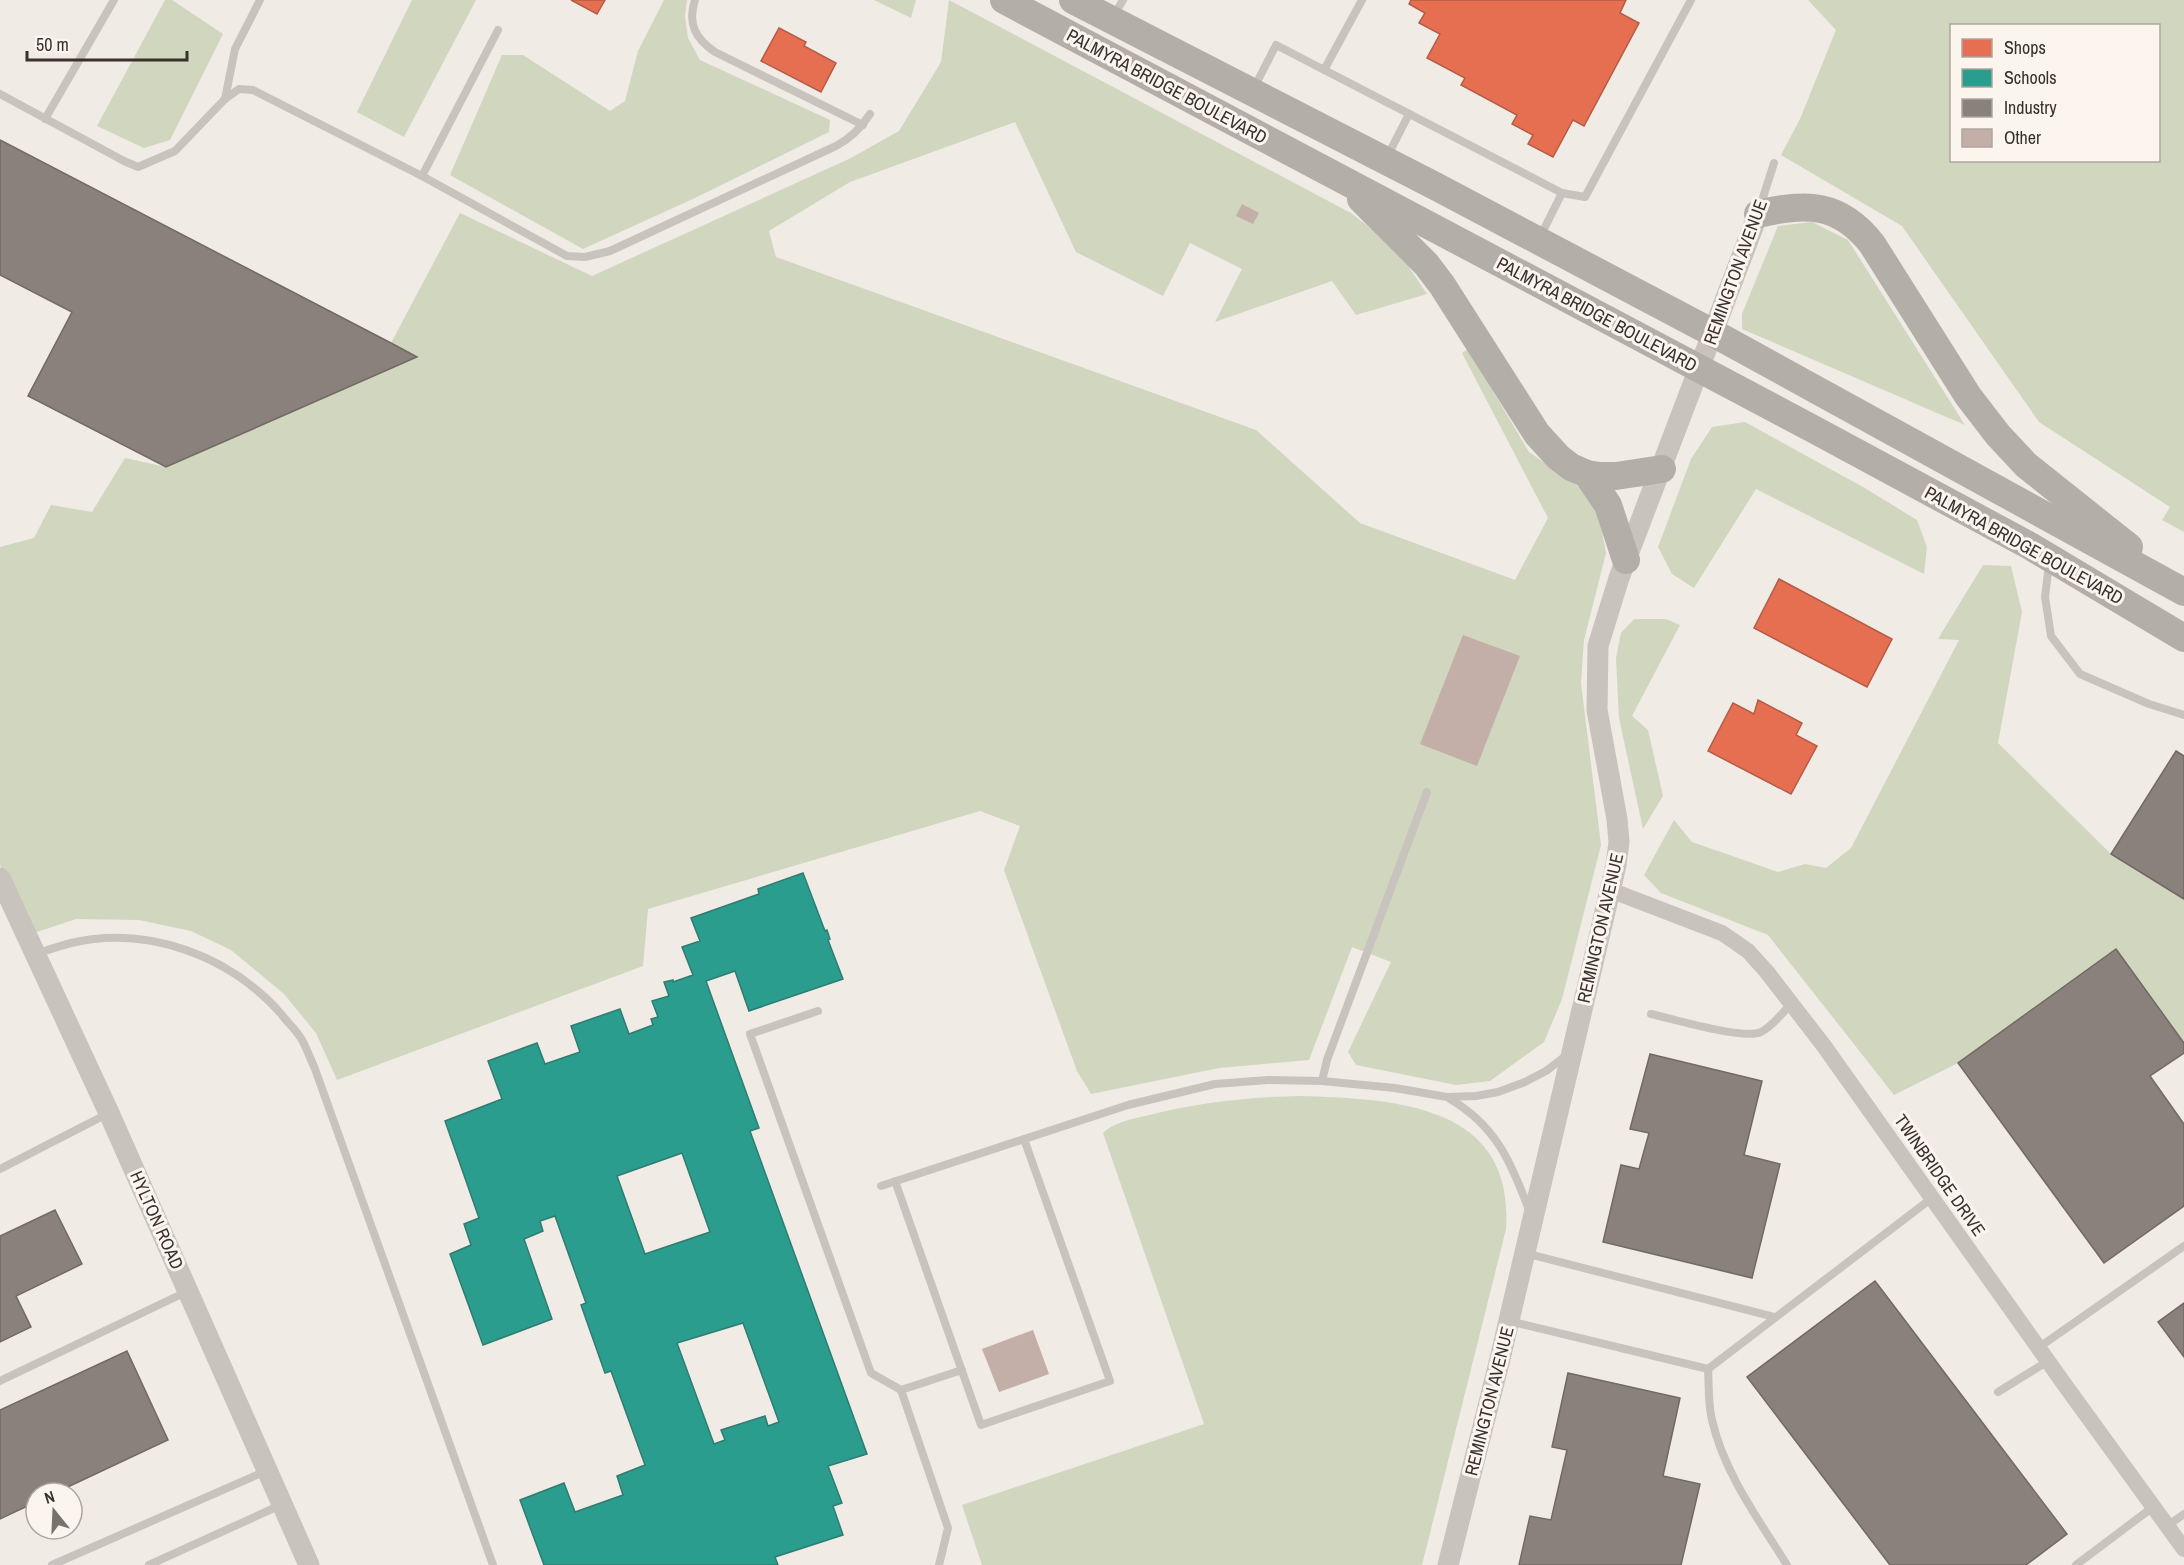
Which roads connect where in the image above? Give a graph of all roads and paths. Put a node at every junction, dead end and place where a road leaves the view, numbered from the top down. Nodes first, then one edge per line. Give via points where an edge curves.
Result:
1 (114, 0) edge
2 (260, 0) edge
3 (694, 0) edge
4 (1004, 0) edge
5 (1073, 0) edge
6 (1362, 0) edge
7 (1691, 0) edge
8 (1117, 10) edge
9 (498, 30) dead end
10 (1324, 70) junction
11 (1252, 92) junction
12 (0, 94) edge
13 (225, 99) junction
14 (870, 114) dead end
15 (1409, 114) junction
16 (45, 118) junction
17 (863, 125) junction
18 (1386, 160) junction
19 (1774, 164) dead end
20 (422, 176) junction
21 (1338, 177) junction
22 (1562, 194) junction
23 (1758, 214) junction
24 (1539, 240) junction
25 (1713, 333) junction
26 (1700, 369) junction
27 (1662, 470) junction
28 (1587, 474) junction
29 (2049, 558) junction
30 (1626, 560) junction
31 (2184, 592) edge
32 (2184, 638) edge
33 (2184, 715) edge
34 (1427, 792) dead end
35 (0, 878) edge
36 (1610, 890) junction
37 (36, 954) junction
38 (1792, 1003) junction
39 (818, 1011) dead end
40 (1651, 1014) dead end
41 (1572, 1052) junction
42 (1322, 1081) junction
43 (1447, 1097) junction
44 (109, 1113) junction
45 (1024, 1139) junction
46 (0, 1168) edge
47 (895, 1181) junction
48 (881, 1186) dead end
49 (1932, 1198) junction
50 (1532, 1218) junction
51 (2184, 1246) edge
52 (1524, 1253) junction
53 (188, 1291) junction
54 (1775, 1317) junction
55 (1508, 1321) junction
56 (2043, 1355) junction
57 (1708, 1369) junction
58 (962, 1370) junction
59 (0, 1381) edge
60 (901, 1390) junction
61 (1998, 1392) dead end
62 (268, 1470) junction
63 (283, 1504) junction
64 (2153, 1507) junction
65 (2184, 1514) edge
66 (2167, 1526) junction
67 (2184, 1550) edge
68 (52, 1565) edge
69 (149, 1565) edge
70 (309, 1565) edge
71 (493, 1565) edge
72 (939, 1565) edge
73 (1448, 1565) edge
74 (1787, 1565) edge
75 (2076, 1565) edge

1 - 16 lane
2 - 13 lane via 235,49
3 - 17 lane via 692,19 705,45
4 - 21 highway, PALMYRA BRIDGE BOULEVARD
5 - 8 highway, PALMYRA BRIDGE BOULEVARD
6 - 10 lane
7 - 22 lane via 1585,197
8 - 11 highway, PALMYRA BRIDGE BOULEVARD
9 - 20 lane
10 - 11 lane via 1276,45
10 - 15 lane
11 - 18 highway, PALMYRA BRIDGE BOULEVARD
12 - 16 lane
13 - 16 lane via 175,151 138,166
13 - 20 lane via 239,88 253,90
14 - 17 lane
15 - 18 lane
15 - 22 lane
17 - 20 lane via 836,146 610,250 585,257 567,256
18 - 24 highway, PALMYRA BRIDGE BOULEVARD
19 - 23 lane, REMINGTON AVENUE
21 - 26 highway, PALMYRA BRIDGE BOULEVARD
21 - 28 highway via 1426,264 1547,446 1571,467
22 - 24 lane
23 - 25 street, REMINGTON AVENUE
23 - 31 highway via 1808,207 1823,209 1853,223 1872,244 1968,396 2011,451
24 - 25 highway, PALMYRA BRIDGE BOULEVARD
25 - 26 street, REMINGTON AVENUE
25 - 31 highway, PALMYRA BRIDGE BOULEVARD
26 - 27 street, REMINGTON AVENUE
26 - 29 highway, PALMYRA BRIDGE BOULEVARD
27 - 28 highway via 1616,476
27 - 30 street, REMINGTON AVENUE
28 - 30 highway via 1608,505
29 - 32 highway, PALMYRA BRIDGE BOULEVARD
29 - 33 lane via 2044,597 2051,636 2080,674
30 - 36 street, REMINGTON AVENUE via 1598,646 1597,710 1619,842
34 - 42 lane
35 - 37 street, HYLTON ROAD
36 - 38 street, TWINBRIDGE DRIVE via 1722,933 1748,951
36 - 41 street, REMINGTON AVENUE
37 - 44 street, HYLTON ROAD
37 - 71 lane via 99,939 131,939 191,951 215,961 266,996 302,1038
38 - 40 lane via 1759,1033 1743,1035
38 - 49 street, TWINBRIDGE DRIVE
39 - 60 lane via 750,1034 871,1373
41 - 43 lane via 1546,1071 1507,1088 1476,1096
41 - 50 street, REMINGTON AVENUE
42 - 43 lane
42 - 45 lane via 1215,1084 1128,1105
43 - 50 lane via 1474,1115 1508,1156
44 - 46 lane
44 - 53 street, HYLTON ROAD
45 - 47 lane
45 - 58 lane via 1110,1381 981,1425
47 - 48 lane
47 - 58 lane
49 - 54 lane
49 - 56 street, TWINBRIDGE DRIVE
50 - 52 street, REMINGTON AVENUE
51 - 56 lane
52 - 54 lane
52 - 55 street, REMINGTON AVENUE
53 - 59 lane
53 - 62 street, HYLTON ROAD
54 - 57 lane
55 - 57 lane
55 - 73 street, REMINGTON AVENUE
56 - 61 lane
56 - 64 street, TWINBRIDGE DRIVE
57 - 74 lane via 1711,1419 1723,1454
58 - 60 lane
60 - 72 lane via 948,1528
62 - 63 street, HYLTON ROAD
62 - 68 lane
63 - 69 lane
63 - 70 street, HYLTON ROAD
64 - 66 street, TWINBRIDGE DRIVE
64 - 75 lane
65 - 66 lane
66 - 67 street, TWINBRIDGE DRIVE

